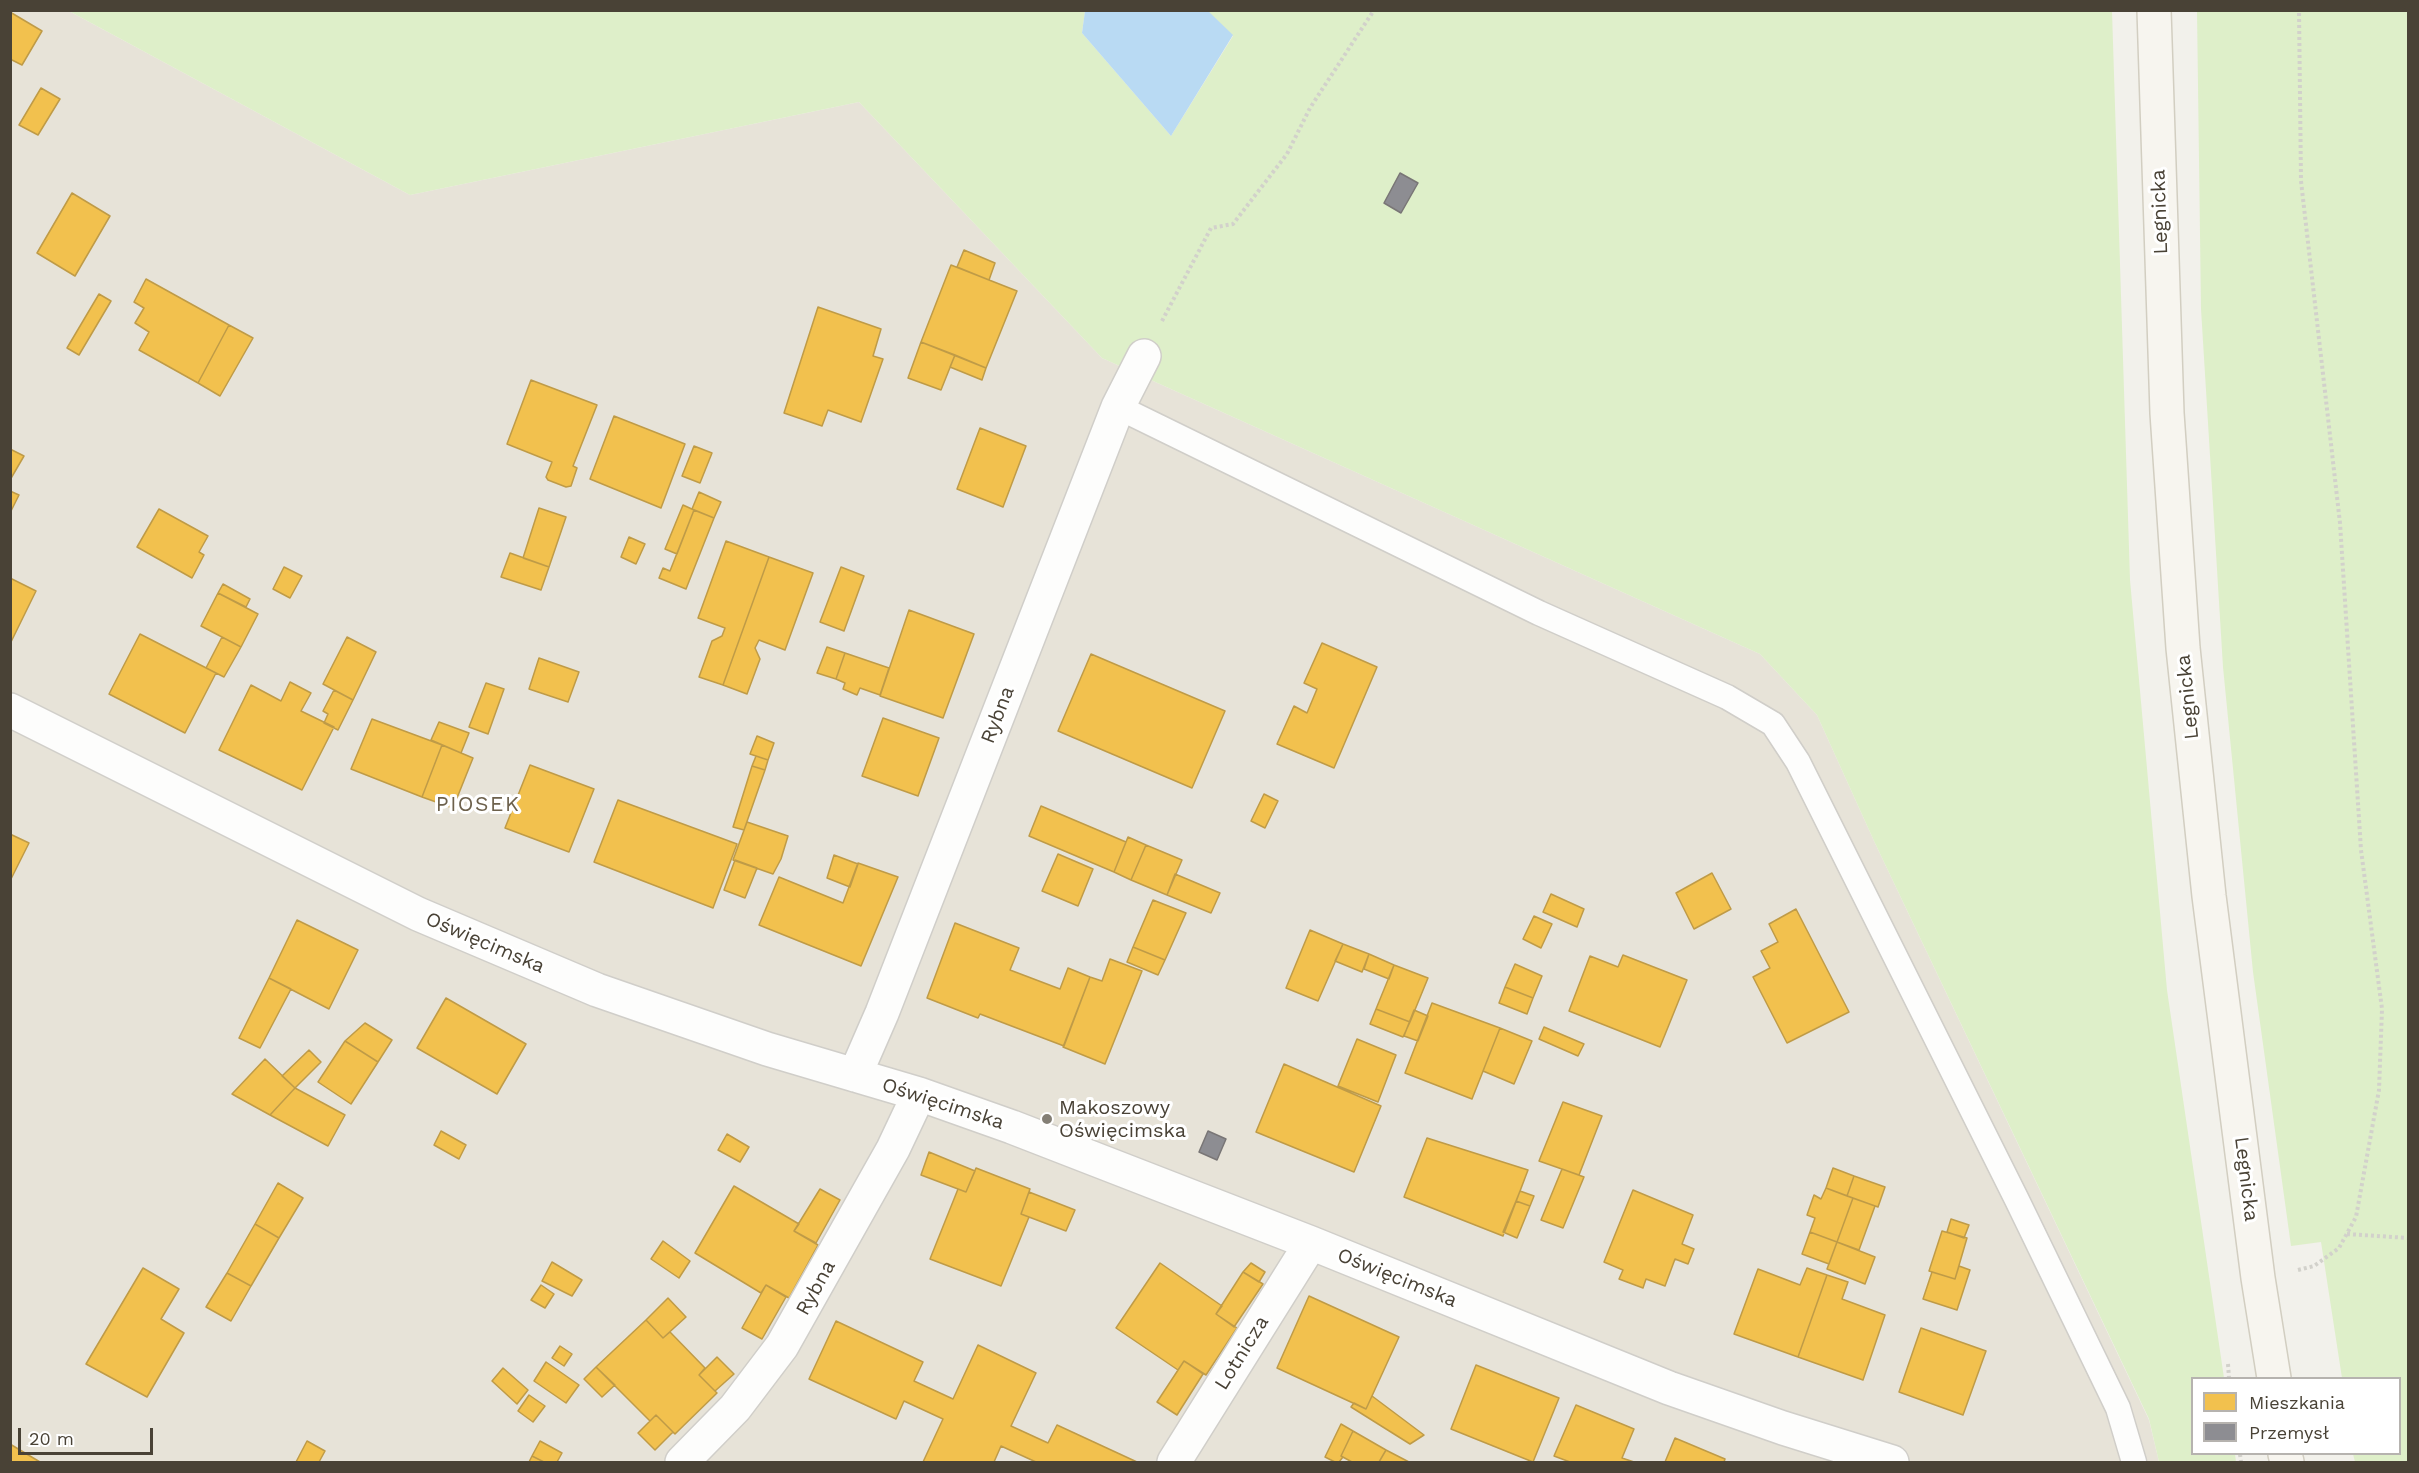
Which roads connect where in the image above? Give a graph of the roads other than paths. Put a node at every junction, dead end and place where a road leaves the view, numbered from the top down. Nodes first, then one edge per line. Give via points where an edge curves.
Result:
1 (2154, 10) edge
2 (1144, 356) road end
3 (1118, 407) junction
4 (10, 710) edge
5 (855, 1075) junction
6 (919, 1094) junction
7 (1311, 1243) junction
8 (2274, 1377) edge
9 (682, 1462) edge
10 (1174, 1462) edge
11 (1892, 1462) edge
12 (2134, 1462) edge

1 - 8 main road, Legnicka via 2167,413 2183,648 2209,896
2 - 3 street, Rybna
3 - 5 street, Rybna
3 - 12 lane via 1539,613 1727,697 1773,724 1798,762 2018,1200 2118,1408
4 - 5 street, Oświęcimska via 418,914 513,956 691,1023
5 - 6 street, Oświęcimska
6 - 7 street, Oświęcimska
6 - 9 street, Rybna via 893,1149 782,1346 735,1408
7 - 10 street, Lotnicza
7 - 11 street, Oświęcimska via 1669,1388

